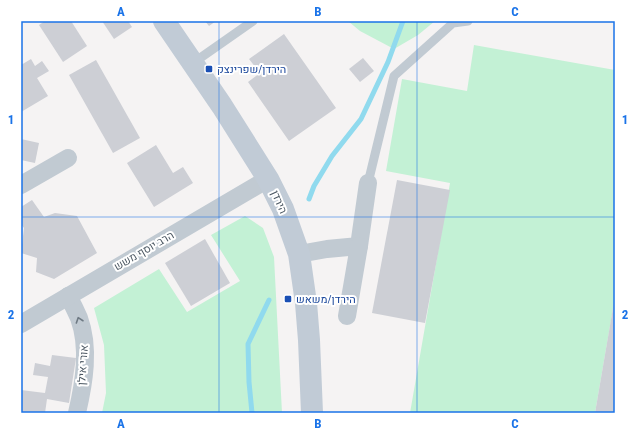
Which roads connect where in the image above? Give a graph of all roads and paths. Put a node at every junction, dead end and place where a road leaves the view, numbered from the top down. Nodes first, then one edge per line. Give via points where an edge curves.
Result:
1 (164, 21) edge
2 (253, 21) edge
3 (468, 21) edge
4 (193, 63) junction
5 (68, 158) dead end
6 (268, 180) junction
7 (368, 183) joint
8 (21, 185) edge
9 (359, 246) junction
10 (299, 254) junction
11 (68, 296) junction
12 (347, 316) dead end
13 (21, 324) edge
14 (77, 413) edge
15 (312, 413) edge

1 - 4 street, הירדן
2 - 4 lane
3 - 7 lane via 453,23 394,76
4 - 6 street, הירדן
5 - 8 street
6 - 10 street, הירדן via 283,209
6 - 11 street, הרב יוסף משש
7 - 9 street
9 - 10 street
9 - 12 street
10 - 15 street, הירדן via 307,311
11 - 13 street, הרב יוסף משש
14 -> 11 street, אורי אילן via 85,366 85,341 79,318

